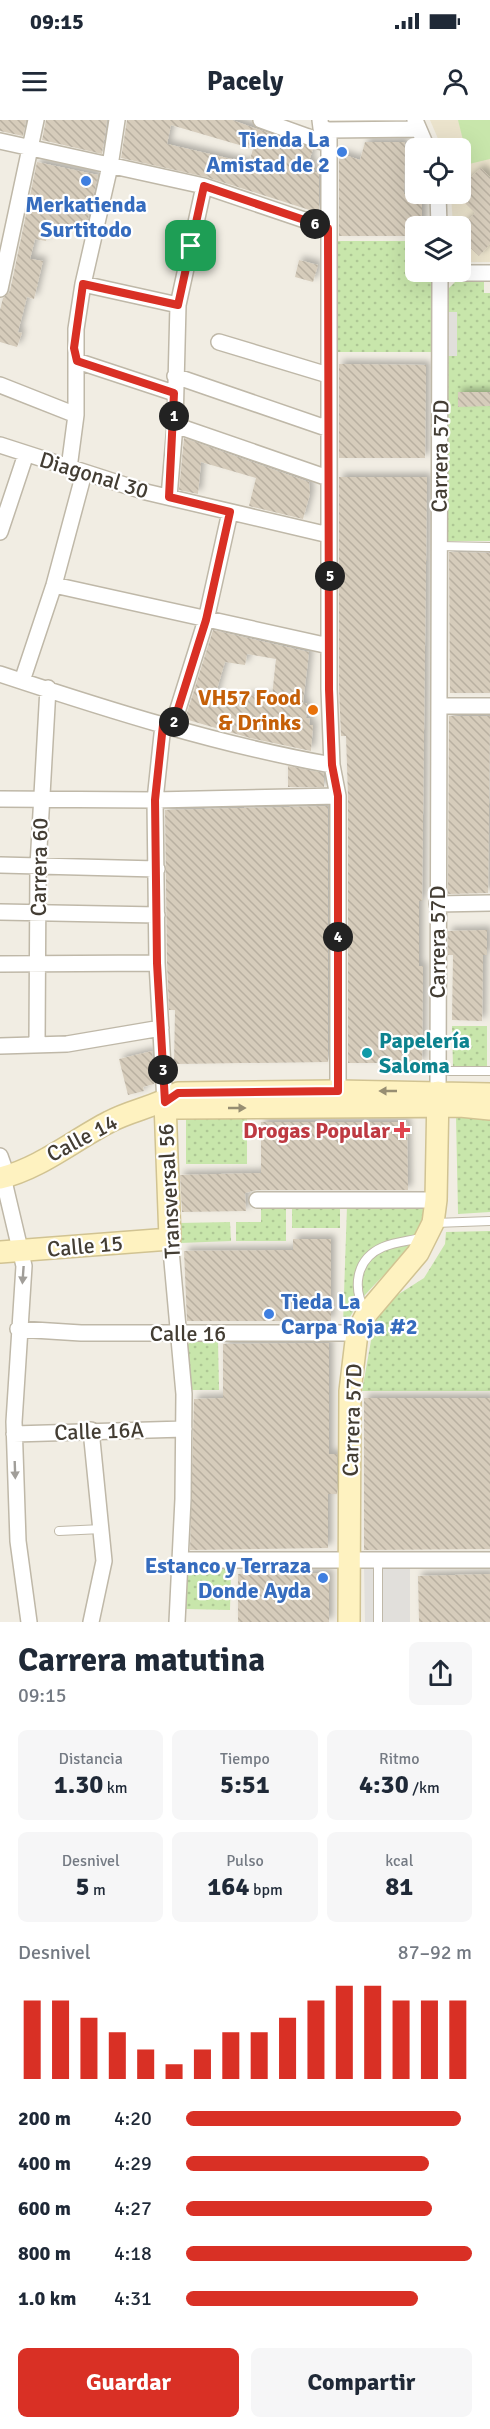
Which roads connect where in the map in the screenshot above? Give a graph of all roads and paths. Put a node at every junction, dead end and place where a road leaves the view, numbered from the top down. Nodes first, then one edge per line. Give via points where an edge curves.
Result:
1 (36, 120) edge
2 (117, 120) edge
3 (261, 120) edge
4 (417, 125) edge
5 (325, 131) edge
6 (0, 141) edge
7 (29, 149) junction
8 (110, 166) junction
9 (204, 186) junction
10 (7, 213) edge
11 (328, 228) junction
12 (471, 273) edge
13 (490, 273) edge
14 (440, 282) edge
15 (83, 284) junction
16 (0, 289) edge
17 (178, 305) junction
18 (219, 342) dead end
19 (77, 361) junction
20 (328, 375) junction
21 (176, 376) junction
22 (0, 384) edge
23 (174, 393) junction
24 (76, 415) junction
25 (175, 425) junction
26 (328, 429) junction
27 (0, 445) edge
28 (26, 454) junction
29 (76, 471) junction
30 (328, 478) junction
31 (169, 497) junction
32 (230, 512) junction
33 (0, 532) edge
34 (329, 535) junction
35 (439, 546) junction
36 (490, 547) edge
37 (54, 585) junction
38 (206, 620) junction
39 (329, 646) junction
40 (0, 674) edge
41 (21, 681) junction
42 (48, 688) junction
43 (439, 706) junction
44 (490, 706) edge
45 (167, 726) junction
46 (332, 765) junction
47 (338, 796) junction
48 (0, 799) edge
49 (40, 800) junction
50 (155, 800) junction
51 (0, 865) edge
52 (38, 866) junction
53 (157, 869) junction
54 (490, 903) edge
55 (437, 904) junction
56 (0, 912) edge
57 (38, 912) junction
58 (157, 915) junction
59 (0, 963) edge
60 (157, 963) junction
61 (37, 964) junction
62 (161, 1028) junction
63 (0, 1046) edge
64 (37, 1046) junction
65 (490, 1071) edge
66 (438, 1090) junction
67 (338, 1091) junction
68 (490, 1094) edge
69 (165, 1102) junction
70 (490, 1109) edge
71 (0, 1156) edge
72 (3, 1177) edge
73 (257, 1200) dead end
74 (436, 1200) junction
75 (490, 1221) edge
76 (431, 1230) junction
77 (170, 1239) junction
78 (21, 1251) junction
79 (0, 1252) edge
80 (367, 1313) junction
81 (18, 1329) junction
82 (178, 1333) junction
83 (357, 1333) junction
84 (184, 1429) junction
85 (92, 1430) junction
86 (14, 1434) junction
87 (102, 1529) junction
88 (59, 1531) dead end
89 (180, 1560) junction
90 (350, 1560) junction
91 (378, 1560) junction
92 (490, 1560) edge
93 (29, 1622) edge
94 (91, 1622) edge
95 (177, 1622) edge
96 (349, 1622) edge
97 (378, 1622) edge

1 - 7 street
2 - 8 street
3 - 5 street
4 - 5 street
5 - 11 street
6 - 7 street
7 - 8 street
7 - 10 street
8 - 9 street
8 - 15 street
9 - 11 street
9 - 17 street
10 - 16 street
11 - 20 street
12 - 13 street
14 - 35 street, Carrera 57D
15 - 17 street
15 - 19 street via 74,348
17 - 21 street
18 - 20 street
19 - 23 street
19 - 24 street
20 - 26 street
21 - 23 street
21 - 26 street
22 - 24 street
23 - 25 street
24 - 29 street
25 - 30 street
25 - 31 street
26 - 30 street
27 - 28 street, Diagonal 30
28 - 29 street, Diagonal 30
28 - 33 street
29 - 31 street, Diagonal 30
29 - 37 street
30 - 34 street
31 - 32 street, Diagonal 30
32 - 34 street, Diagonal 30
32 - 38 street, Transversal 56
34 - 39 street
35 - 36 lane
35 - 43 street, Carrera 57D
37 - 38 street
37 - 41 street
38 - 39 street
38 - 45 street, Transversal 56
39 - 46 street
40 - 41 street
41 - 42 street
42 - 45 street
42 - 49 street, Carrera 60
43 - 44 street
43 - 55 street, Carrera 57D
45 - 46 street
45 - 50 street, Transversal 56
46 - 47 street
47 - 50 street
47 - 67 street
48 - 49 street
49 - 50 street
49 - 52 street, Carrera 60
50 - 53 street, Transversal 56
51 - 52 street
52 - 53 street
52 - 57 street, Carrera 60
53 - 58 street, Transversal 56
54 - 55 street
55 - 66 street, Carrera 57D
56 - 57 street
57 - 58 street
57 - 61 street, Carrera 60
58 - 60 street, Transversal 56
59 - 61 street
60 - 61 street
60 - 62 street, Transversal 56
61 - 64 street, Carrera 60
62 - 64 street
62 - 69 street, Transversal 56
63 - 64 street
65 - 66 lane
66 -> 67 street, Calle 14
66 - 68 street
69 -> 66 street via 178,1108
66 - 70 street
66 - 74 street, Carrera 57D
67 - 69 street, Calle 14 via 178,1093
69 - 72 street, Calle 14 via 110,1121
69 - 77 street, Transversal 56
71 - 72 street
72 - 78 street
73 - 74 street
74 - 76 street, Carrera 57D
75 - 76 lane
76 - 80 street, Carrera 57D via 418,1253
76 - 80 lane via 380,1248 366,1261 356,1284 358,1299
77 - 78 street, Calle 15
77 - 82 street, Transversal 56
78 - 79 street, Calle 15
78 -> 81 street via 24,1273
80 - 83 street, Carrera 57D
81 - 82 street, Calle 16
81 - 86 street
82 - 83 street, Calle 16
82 - 84 street, Transversal 56
83 - 90 street, Carrera 57D via 350,1391
84 - 85 street, Calle 16A
84 - 89 street, Transversal 56
85 - 86 street, Calle 16A
85 - 87 street
86 -> 93 street via 18,1541
87 - 88 lane
87 - 94 street via 104,1562
89 - 90 street
89 - 95 street, Transversal 56
90 - 91 street
90 - 96 street, Carrera 57D
91 - 92 street
91 - 97 lane

